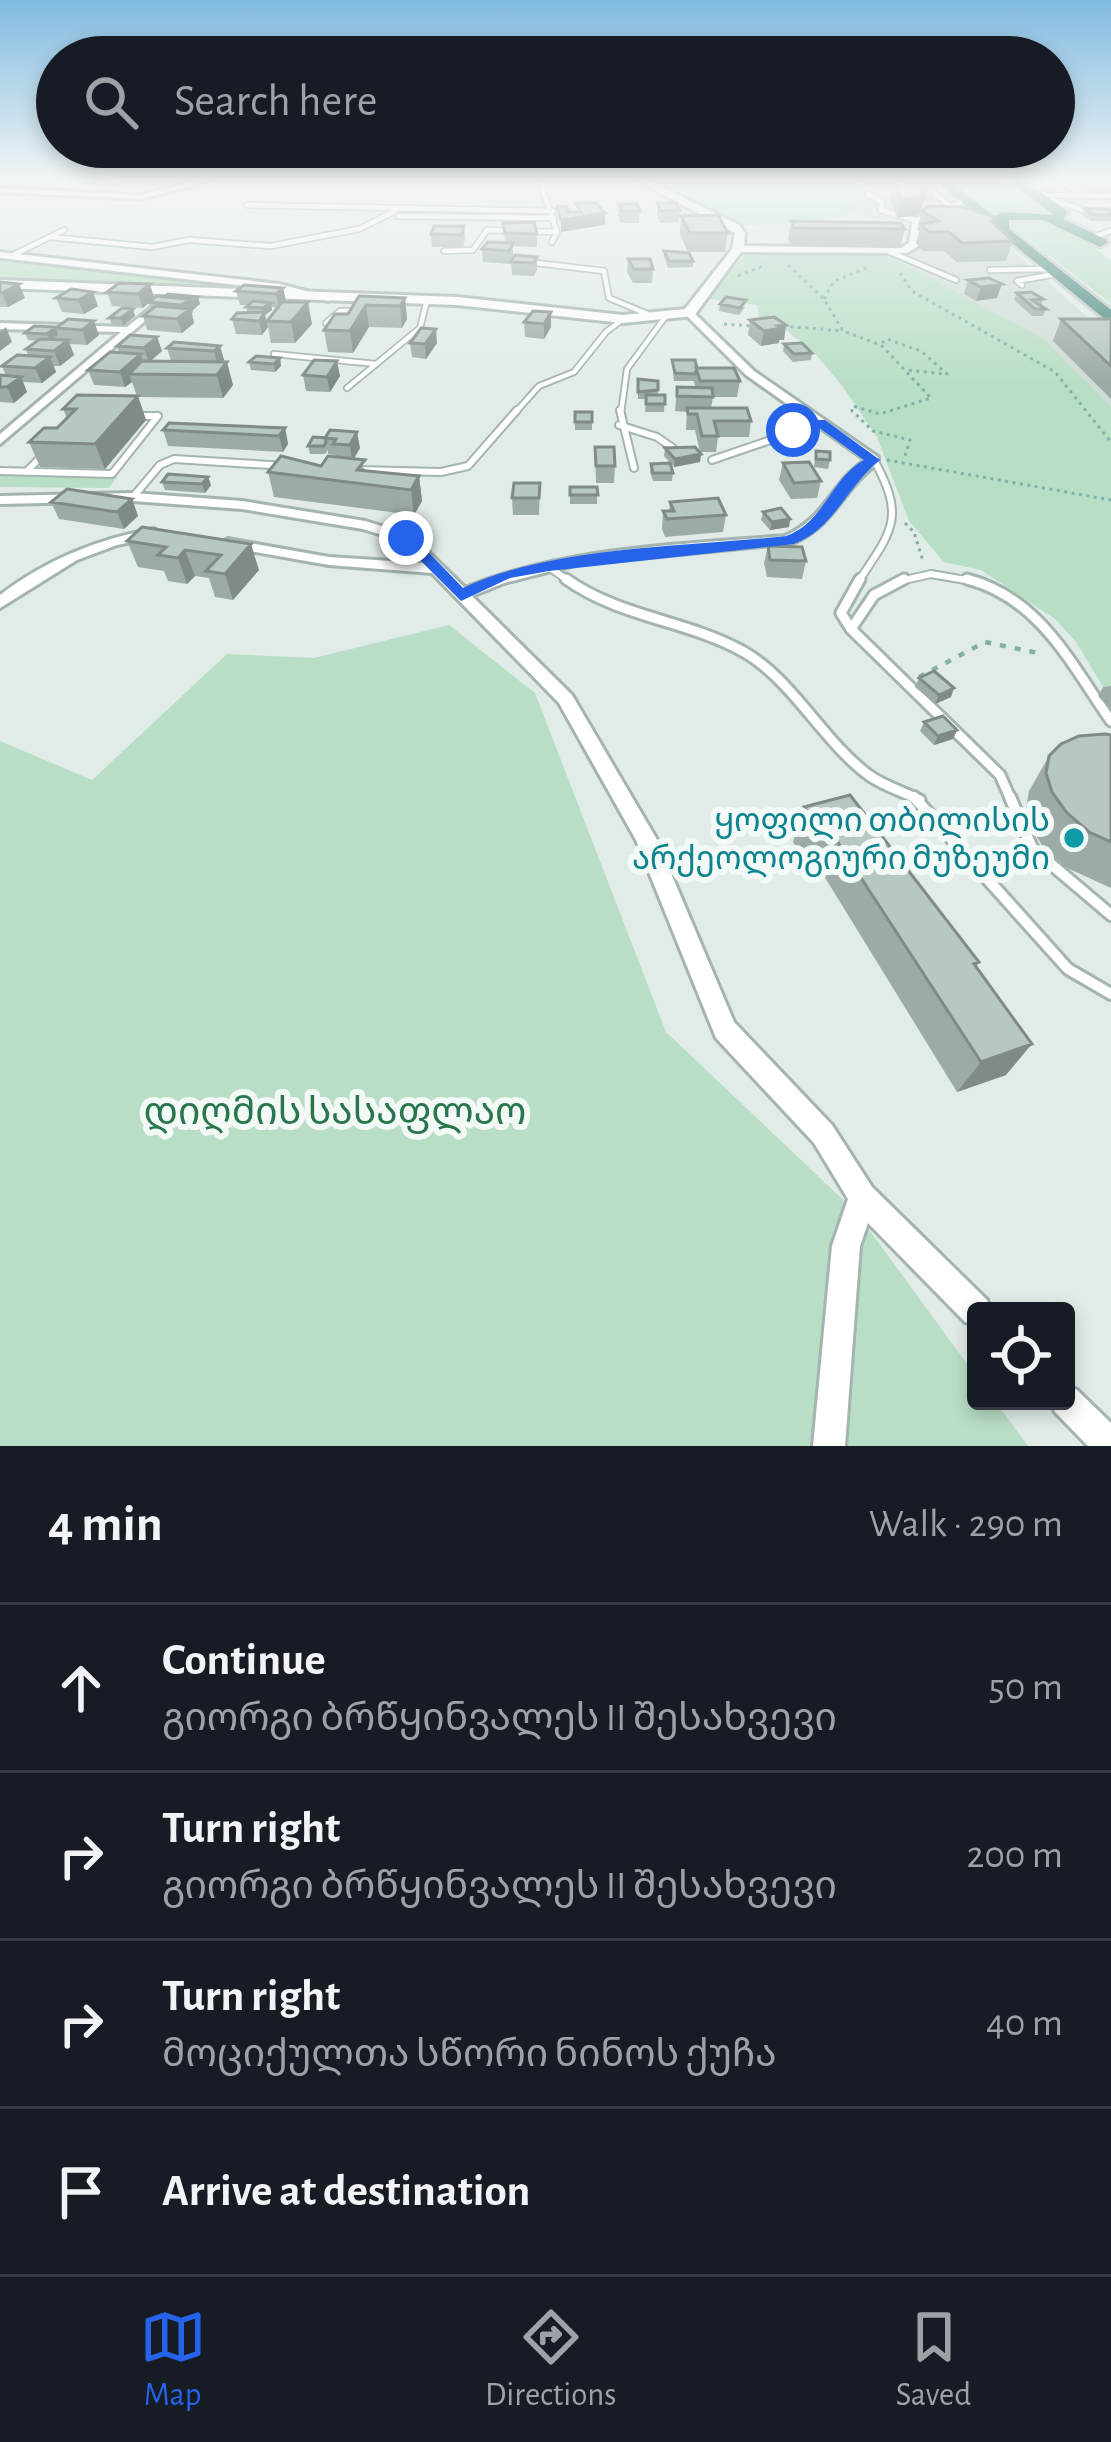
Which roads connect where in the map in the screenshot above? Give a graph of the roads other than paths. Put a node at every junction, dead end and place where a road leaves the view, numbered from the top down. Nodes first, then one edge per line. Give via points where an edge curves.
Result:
1 (473, 248) edge
2 (908, 248) edge
3 (1024, 248) edge
4 (738, 249) joint
5 (444, 251) edge
6 (5, 256) edge
7 (889, 259) junction
8 (520, 260) edge
9 (990, 270) dead end
10 (1053, 272) junction
11 (956, 280) dead end
12 (0, 284) edge
13 (1022, 285) dead end
14 (178, 291) junction
15 (328, 298) junction
16 (427, 300) junction
17 (368, 311) edge
18 (406, 314) edge
19 (424, 316) junction
20 (660, 317) junction
21 (695, 317) junction
22 (623, 319) junction
23 (1111, 319) edge
24 (326, 323) edge
25 (0, 326) edge
26 (125, 329) junction
27 (274, 354) edge
28 (377, 364) junction
29 (347, 388) dead end
30 (120, 415) edge
31 (820, 423) junction
32 (619, 425) junction
33 (0, 440) edge
34 (54, 443) edge
35 (673, 448) edge
36 (712, 460) dead end
37 (874, 460) junction
38 (295, 467) edge
39 (634, 468) dead end
40 (340, 469) edge
41 (0, 471) edge
42 (26, 472) junction
43 (133, 497) junction
44 (0, 500) edge
45 (175, 535) edge
46 (215, 540) edge
47 (549, 566) junction
48 (438, 569) junction
49 (461, 596) junction
50 (0, 603) edge
51 (851, 629) junction
52 (1111, 721) edge
53 (1111, 915) edge
54 (1111, 994) edge
55 (862, 1197) junction
56 (967, 1302) edge
57 (1075, 1410) edge
58 (829, 1446) edge
59 (1111, 1446) edge

1 - 5 lane
2 - 7 street
3 - 10 highway
4 - 7 street
4 - 21 street
6 - 15 street
7 - 11 lane
8 - 20 lane via 604,271 609,298
9 - 10 lane
10 - 13 lane via 1017,281
10 - 23 highway
12 - 14 street
14 - 15 street
14 - 26 street
15 - 16 street
16 - 19 lane
16 - 22 street
17 - 24 lane via 340,311
18 - 19 lane
19 - 28 lane
20 - 21 street
20 - 22 street
20 - 32 lane via 627,362
21 - 31 street via 734,359
22 - 40 lane via 574,372 538,386 468,466
25 - 26 street
26 - 33 street
27 - 28 lane
28 - 29 lane
30 - 42 lane via 158,416 112,474
31 - 36 lane
31 - 37 street
32 - 35 lane
32 - 39 lane
34 - 42 lane
37 - 47 street via 856,470 814,531 788,540
37 - 51 lane via 898,514 886,543 854,580 841,613
38 - 43 lane via 174,459
41 - 42 lane
43 - 44 street
43 - 48 street via 364,525 406,538
45 - 50 street via 102,544 34,574
46 - 48 street via 329,561
47 - 49 street via 506,574
47 - 54 lane via 586,593 750,655 870,776 922,801 1068,969
48 - 49 street
49 - 55 street via 566,699 646,838 725,1030 823,1134
51 - 52 lane via 874,595 928,571 973,579 1041,621
51 - 53 lane via 1000,775 1032,848
55 - 56 street
55 - 58 street via 846,1246
57 - 59 street

